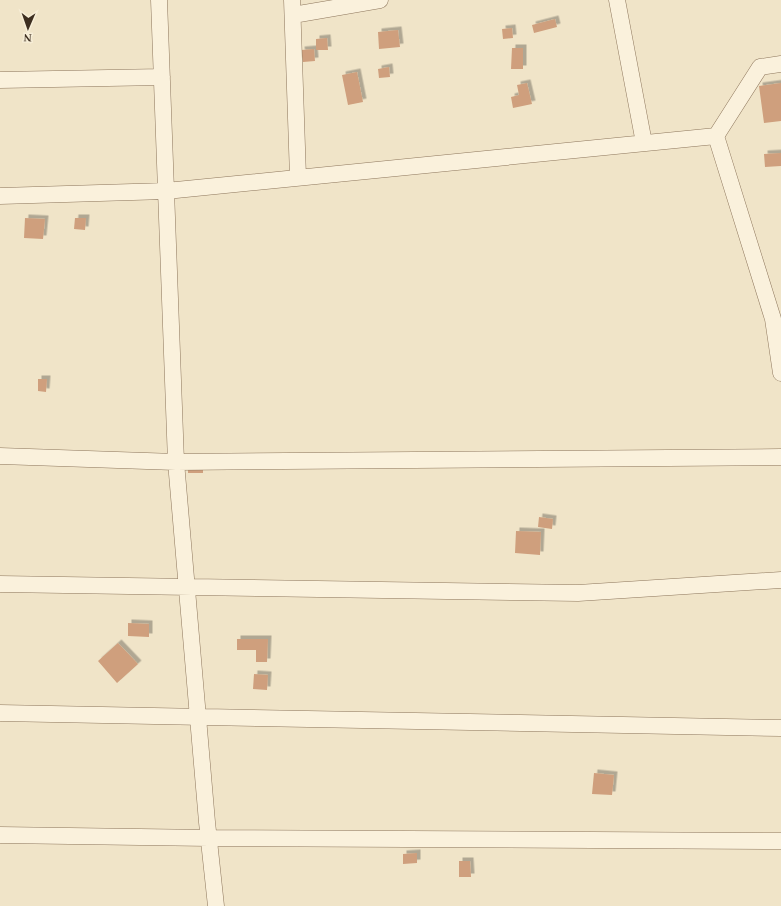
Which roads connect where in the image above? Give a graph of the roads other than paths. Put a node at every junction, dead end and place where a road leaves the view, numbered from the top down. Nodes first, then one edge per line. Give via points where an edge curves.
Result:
1 (159, 0) edge
2 (380, 0) edge
3 (617, 0) edge
4 (292, 8) edge
5 (781, 64) edge
6 (162, 77) junction
7 (0, 80) edge
8 (716, 136) junction
9 (644, 143) junction
10 (298, 177) junction
11 (166, 190) junction
12 (0, 196) edge
13 (777, 319) edge
14 (781, 373) edge
15 (0, 456) edge
16 (781, 457) edge
17 (176, 462) junction
18 (781, 580) edge
19 (0, 584) edge
20 (187, 587) junction
21 (0, 713) edge
22 (198, 717) junction
23 (781, 728) edge
24 (0, 835) edge
25 (209, 838) junction
26 (781, 841) edge
27 (216, 906) edge

1 - 6 street
2 - 4 street
3 - 9 street
4 - 10 street
5 - 8 street via 760,66
6 - 7 street
6 - 11 street
8 - 9 street
8 - 13 street
9 - 10 street
10 - 11 street
11 - 12 street
11 - 17 street
13 - 14 street
15 - 17 street
16 - 17 street
17 - 20 street
18 - 20 street via 578,593
19 - 20 street
20 - 22 street
21 - 22 street
22 - 23 street
22 - 25 street
24 - 25 street
25 - 26 street
25 - 27 street

